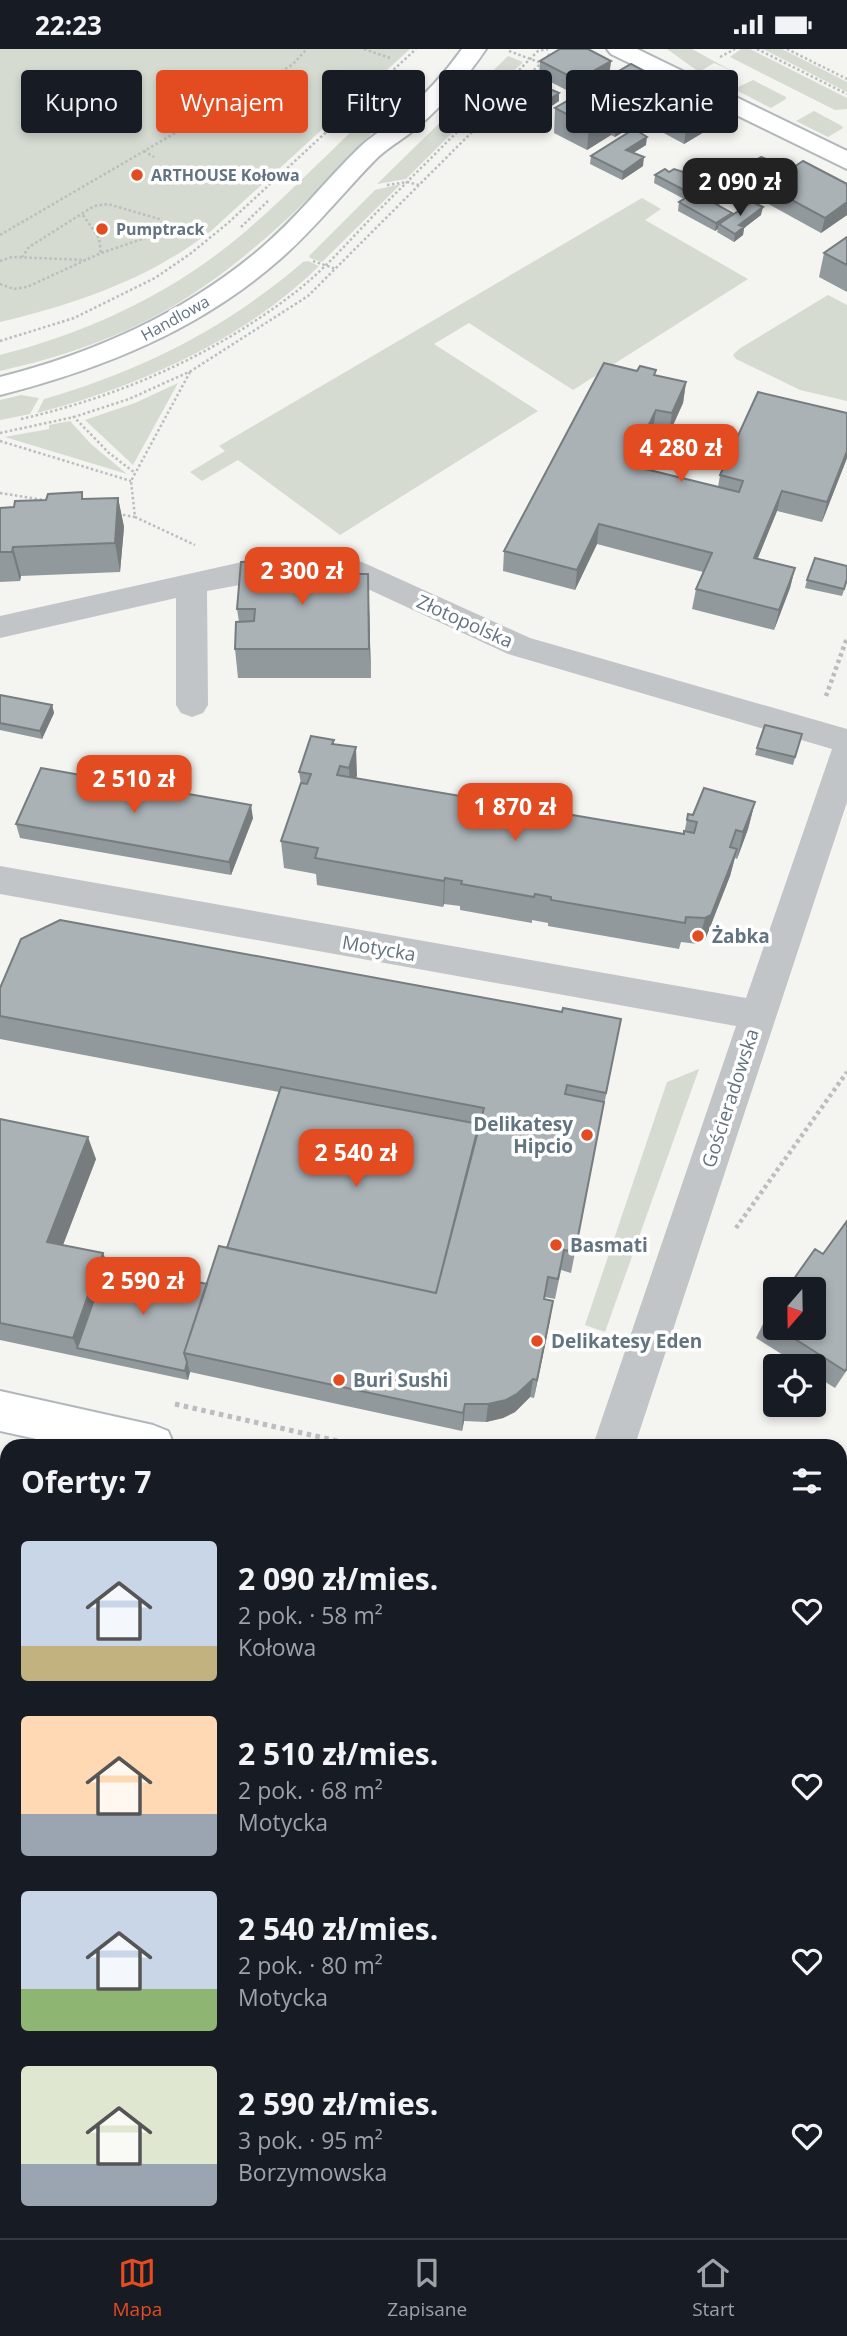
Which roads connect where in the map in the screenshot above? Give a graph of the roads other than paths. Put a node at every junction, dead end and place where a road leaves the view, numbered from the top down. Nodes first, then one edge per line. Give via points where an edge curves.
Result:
1 (619, 49) edge
2 (655, 49) edge
3 (492, 51) edge
4 (772, 123) junction
5 (847, 161) edge
6 (0, 386) edge
7 (192, 584) junction
8 (0, 627) edge
9 (192, 705) dead end
10 (847, 741) edge
11 (847, 752) edge
12 (0, 880) edge
13 (757, 1015) junction
14 (0, 1411) edge
15 (126, 1439) edge
16 (616, 1439) edge

1 - 4 street
2 - 4 street
3 - 6 street, Handlowa via 411,136 323,202 254,267 191,311 95,358
4 - 5 street
7 - 8 street, Złotopolska
7 - 9 street
7 - 10 street, Złotopolska via 291,564 351,569 519,646
11 - 13 street, Gościeradowska
12 - 13 street, Motycka
13 - 16 street, Gościeradowska
14 - 15 street

